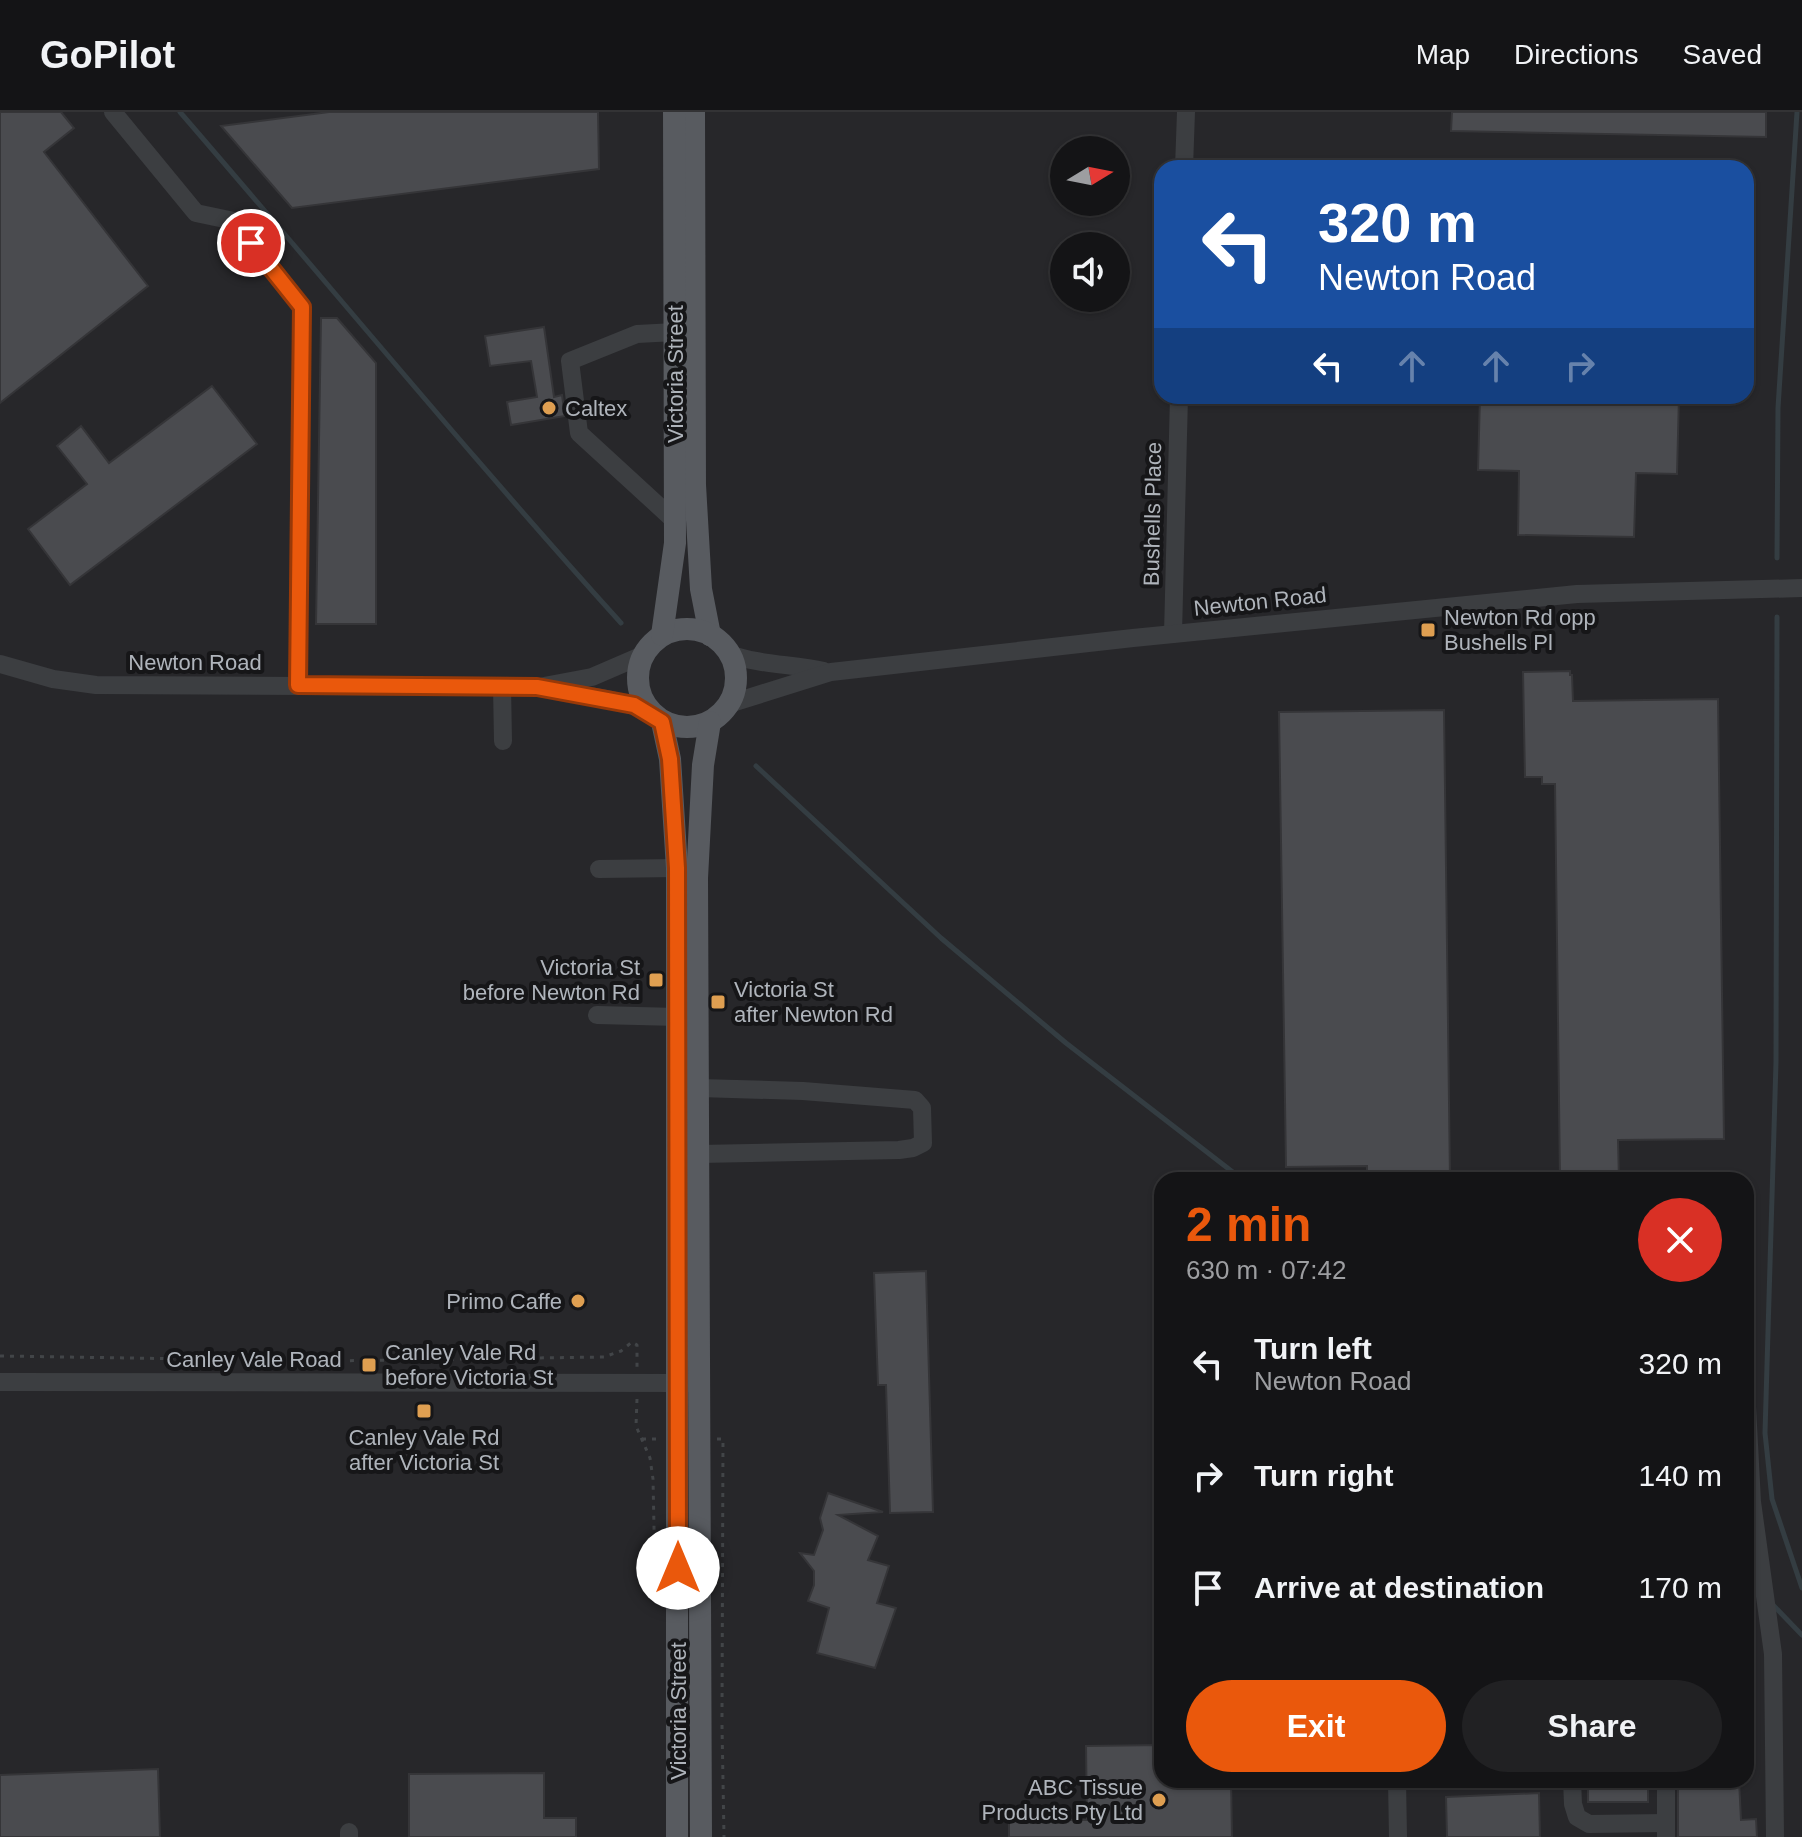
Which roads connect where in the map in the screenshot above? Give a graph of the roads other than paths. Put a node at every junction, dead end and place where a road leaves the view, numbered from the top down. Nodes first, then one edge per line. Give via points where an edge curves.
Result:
1 (113, 112) edge
2 (674, 112) edge
3 (694, 112) edge
4 (1186, 112) edge
5 (1184, 160) edge
6 (675, 332) junction
7 (1179, 404) edge
8 (675, 521) junction
9 (1802, 588) edge
10 (1173, 634) junction
11 (662, 635) junction
12 (710, 635) junction
13 (729, 654) junction
14 (643, 655) junction
15 (2, 669) edge
16 (831, 672) junction
17 (298, 685) junction
18 (502, 686) junction
19 (537, 687) junction
20 (729, 704) junction
21 (658, 718) junction
22 (710, 722) junction
23 (503, 741) dead end
24 (677, 868) junction
25 (599, 869) dead end
26 (597, 1015) dead end
27 (678, 1017) junction
28 (699, 1088) junction
29 (699, 1154) junction
30 (0, 1382) edge
31 (689, 1383) junction
32 (1754, 1516) edge
33 (1397, 1788) edge
34 (1572, 1788) edge
35 (1666, 1788) edge
36 (1666, 1830) edge
37 (677, 1837) edge
38 (701, 1837) edge
39 (1398, 1837) edge
40 (1775, 1837) edge

1 - 17 street via 196,213 234,221 302,307
2 - 6 main road, Victoria Street
3 - 12 main road, Victoria Street via 695,485 701,589
4 - 5 street
6 - 8 main road, Victoria Street
6 - 8 street via 637,334 570,361 579,433
7 - 10 street, Bushells Place
8 - 11 main road, Victoria Street
9 - 10 street, Newton Road via 1577,594
10 - 16 street, Newton Road
11 - 12 main road via 686,629
11 - 14 main road
12 - 13 main road
13 - 16 street
13 - 20 main road via 736,679
14 - 19 street, Newton Road via 592,677
14 - 21 main road via 639,694
15 - 17 street, Newton Road via 96,685
16 - 20 street, Newton Road
17 - 18 street, Newton Road
18 - 19 street, Newton Road
18 - 23 street
19 - 21 street, Newton Road via 613,699
20 - 22 main road
21 - 22 main road via 678,728
21 - 24 main road, Victoria Street via 670,759
22 - 28 main road, Victoria Street via 699,817
24 - 25 street
24 - 27 main road, Victoria Street
26 - 27 street
27 - 31 main road, Victoria Street
28 - 29 main road, Victoria Street
28 - 29 street via 915,1100 922,1108 923,1143 899,1150
29 - 31 main road, Victoria Street
30 - 31 street, Canley Vale Road
31 - 37 main road, Victoria Street
31 - 38 main road, Victoria Street
32 - 40 street via 1773,1654
33 - 39 street
34 - 36 street via 1577,1817 1589,1824
35 - 36 street

